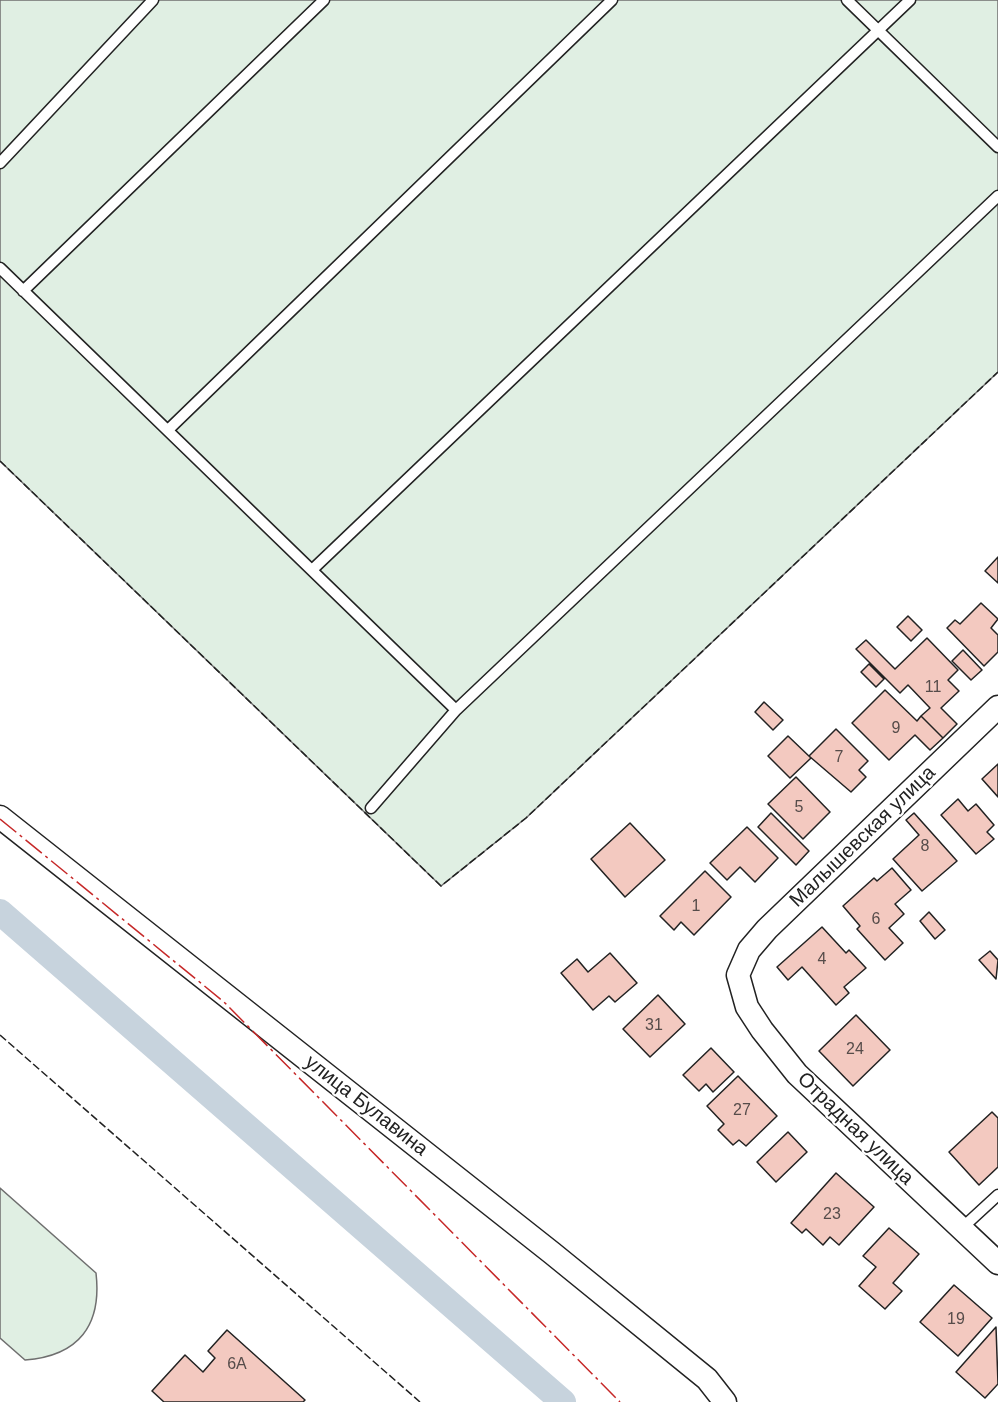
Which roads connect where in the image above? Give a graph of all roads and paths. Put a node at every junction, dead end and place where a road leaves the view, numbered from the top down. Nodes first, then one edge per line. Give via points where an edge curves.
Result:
1 (153, 0) edge
2 (324, 0) edge
3 (612, 0) edge
4 (847, 0) edge
5 (910, 0) edge
6 (880, 31) junction
7 (998, 147) edge
8 (0, 163) edge
9 (998, 196) edge
10 (0, 268) edge
11 (23, 291) junction
12 (168, 429) junction
13 (313, 569) junction
14 (998, 707) edge
15 (456, 710) junction
16 (371, 808) dead end
17 (0, 818) edge
18 (738, 975) joint
19 (998, 1195) edge
20 (961, 1229) junction
21 (998, 1263) edge
22 (725, 1402) edge

1 - 8 lane
2 - 11 lane
3 - 12 lane
4 - 6 lane
5 - 6 lane
6 - 7 lane
6 - 13 lane
9 - 15 lane
10 - 11 lane
11 - 12 lane
12 - 13 lane
13 - 15 lane
14 - 18 street, Малышевская улица via 766,929 749,950
15 - 16 lane
17 - 22 street, улица Булавина via 561,1260 707,1379
18 - 20 street, Отрадная улица via 747,1007 797,1074
19 - 20 lane
20 - 21 street, Отрадная улица

